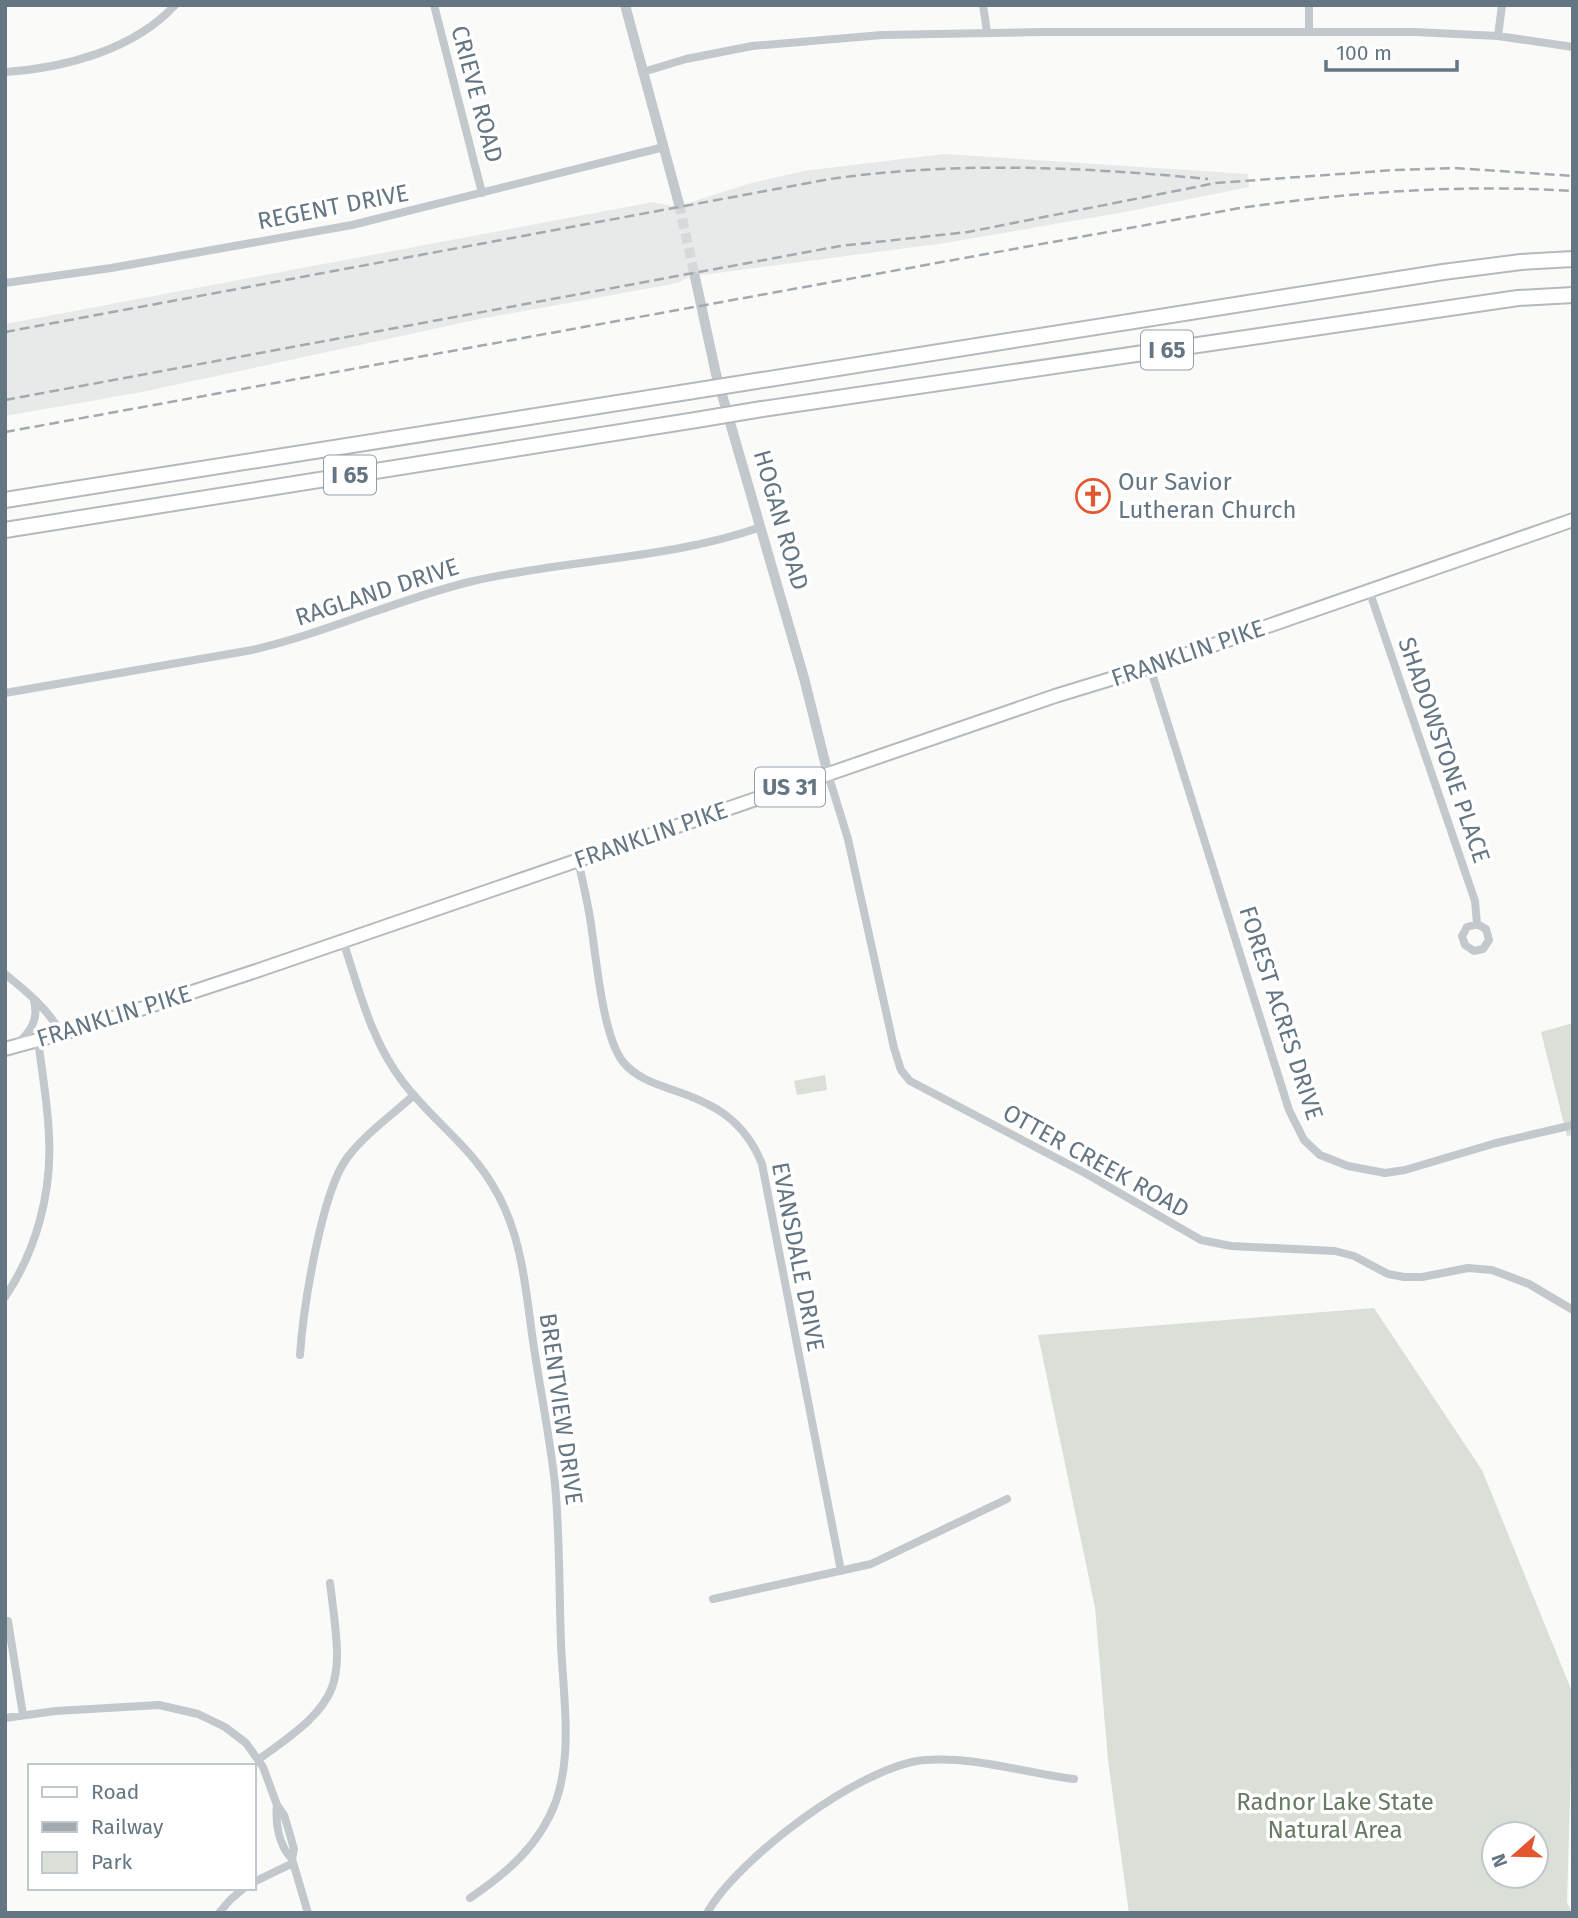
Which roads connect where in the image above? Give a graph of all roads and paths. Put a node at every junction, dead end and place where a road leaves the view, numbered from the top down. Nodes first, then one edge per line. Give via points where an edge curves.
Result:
1 (175, 5) edge
2 (434, 5) edge
3 (625, 5) edge
4 (983, 5) edge
5 (1309, 5) edge
6 (1502, 5) edge
7 (986, 32) junction
8 (1309, 32) junction
9 (1498, 36) junction
10 (1573, 47) edge
11 (5, 72) edge
12 (643, 72) junction
13 (664, 147) junction
14 (482, 193) junction
15 (679, 204) tunnel mouth
16 (1573, 259) edge
17 (695, 277) tunnel mouth
18 (5, 283) edge
19 (1573, 295) edge
20 (5, 500) edge
21 (1573, 520) edge
22 (761, 527) junction
23 (5, 530) edge
24 (1369, 590) junction
25 (1150, 667) junction
26 (5, 694) edge
27 (828, 774) junction
28 (578, 860) junction
29 (1477, 924) dead end
30 (343, 941) junction
31 (5, 974) edge
32 (33, 998) junction
33 (61, 1034) junction
34 (38, 1040) junction
35 (7, 1049) edge
36 (414, 1095) junction
37 (1573, 1125) edge
38 (5, 1297) edge
39 (1573, 1310) edge
40 (300, 1355) dead end
41 (1007, 1499) dead end
42 (841, 1571) junction
43 (330, 1583) dead end
44 (713, 1599) dead end
45 (8, 1621) dead end
46 (23, 1715) junction
47 (5, 1718) edge
48 (258, 1759) junction
49 (1073, 1779) dead end
50 (292, 1861) junction
51 (256, 1881) edge
52 (242, 1890) edge
53 (470, 1898) dead end
54 (219, 1913) edge
55 (308, 1913) edge
56 (707, 1913) edge

1 - 11 street via 139,34 113,47
2 - 14 street, CRIEVE ROAD
3 - 12 street
4 - 7 street
5 - 8 street
6 - 9 street
7 - 8 street
7 - 12 street via 779,42 726,50
8 - 9 street
9 - 10 street
12 - 13 street
13 - 14 street, REGENT DRIVE
13 - 15 street
14 - 18 street, REGENT DRIVE via 325,230
16 - 20 highway, I 65, bridge via 1450,271
17 - 22 street, HOGAN ROAD via 716,374
19 - 23 highway, I 65, bridge via 1518,298 762,408
21 - 24 main road, FRANKLIN PIKE / US 31
22 - 26 street, RAGLAND DRIVE via 686,548 469,582 252,650
22 - 27 street, HOGAN ROAD
24 - 25 main road, FRANKLIN PIKE / US 31
24 - 29 street, SHADOWSTONE PLACE via 1475,901
25 - 27 main road, FRANKLIN PIKE / US 31
25 - 37 street, FOREST ACRES DRIVE via 1289,1110 1308,1145 1337,1163 1394,1172
27 - 28 main road, FRANKLIN PIKE / US 31
27 - 39 street, OTTER CREEK ROAD via 848,839 894,1048 910,1081 1201,1240 1231,1246 1335,1251 1404,1277 1468,1268 1492,1270 1529,1284
28 - 30 main road, FRANKLIN PIKE / US 31
28 - 42 street, EVANSDALE DRIVE via 608,1025 621,1060 642,1078 717,1107 743,1132 760,1159
30 - 33 main road, FRANKLIN PIKE / US 31
30 - 36 street, BRENTVIEW DRIVE via 373,1030
31 - 32 street
32 - 33 street
32 - 35 street via 36,1011 30,1030
33 - 34 main road, FRANKLIN PIKE / US 31
34 - 35 main road, FRANKLIN PIKE / US 31
34 - 38 street via 49,1135 47,1183 30,1251
36 - 40 street via 359,1145 338,1174 320,1236
36 - 53 street, BRENTVIEW DRIVE via 478,1161 510,1221 529,1312 556,1503 564,1730 561,1782 551,1812 528,1849
41 - 42 street via 883,1559
42 - 44 street
43 - 48 street via 338,1651 332,1690 308,1723
45 - 46 street
46 - 47 street
46 - 48 street via 166,1706 225,1727
48 - 50 street via 277,1805 275,1818 285,1852
49 - 56 street via 951,1759 923,1760 881,1771 820,1807 740,1870
50 - 51 street
50 - 55 street
52 - 54 street

